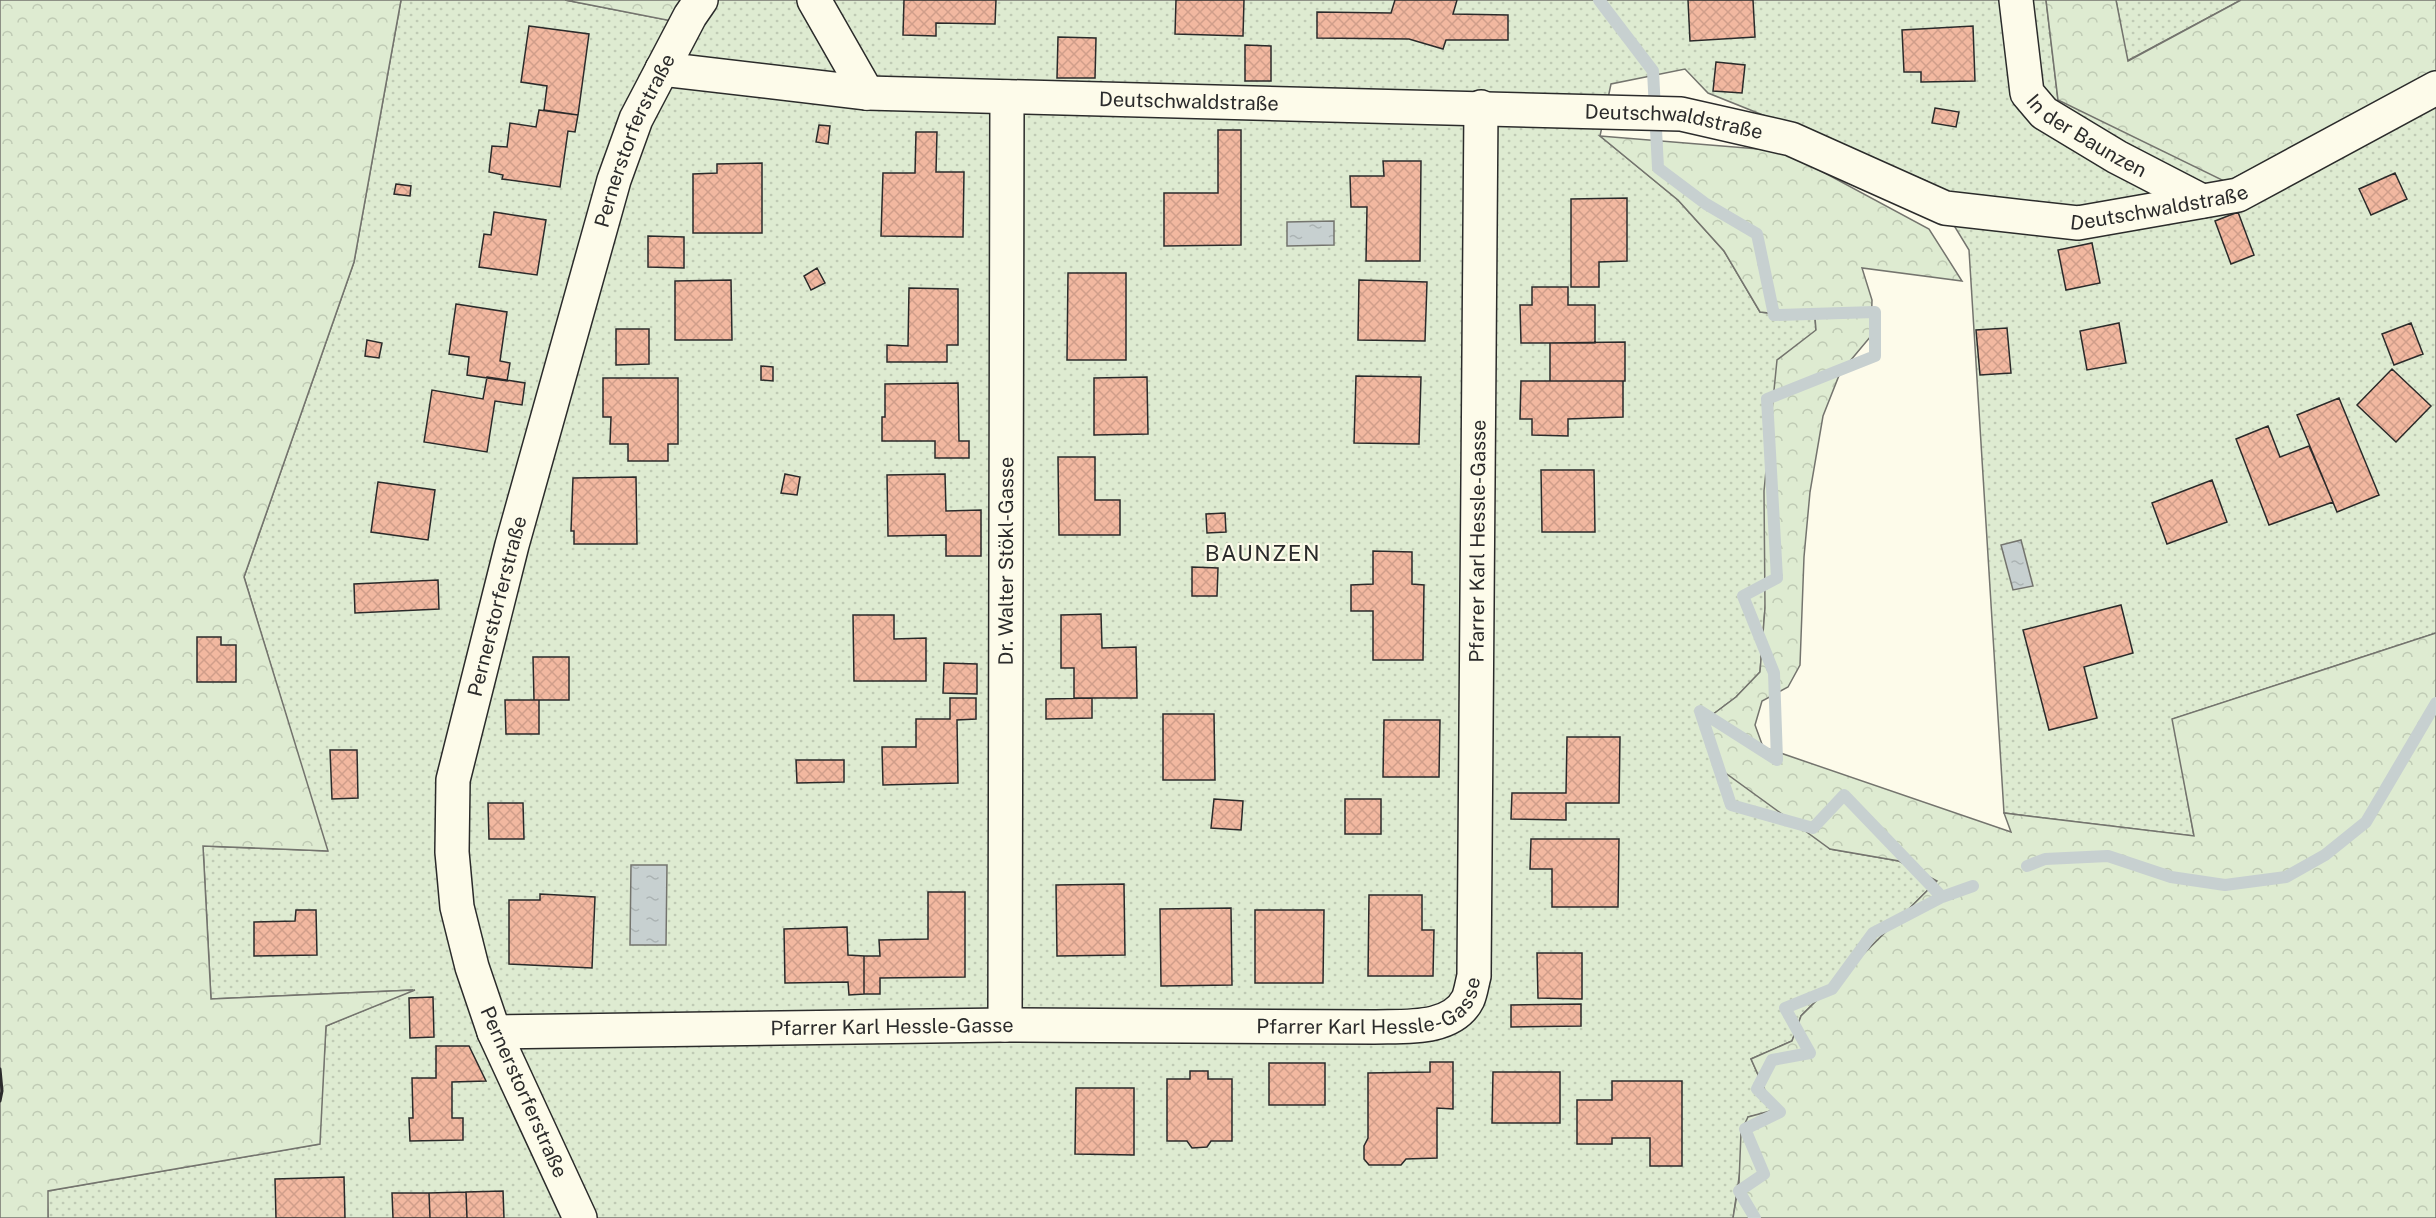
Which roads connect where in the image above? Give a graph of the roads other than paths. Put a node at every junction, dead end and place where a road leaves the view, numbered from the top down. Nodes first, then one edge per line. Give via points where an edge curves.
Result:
1 (701, 0) edge
2 (814, 0) edge
3 (2016, 0) edge
4 (662, 69) junction
5 (2436, 88) edge
6 (867, 93) junction
7 (1007, 97) junction
8 (1480, 107) junction
9 (2202, 201) junction
10 (1005, 1025) junction
11 (494, 1032) junction
12 (580, 1218) edge

1 - 4 street, Pernerstorferstraße
2 - 6 street
3 - 9 street, In der Baunzen via 2027,93 2044,113
4 - 6 street, Deutschwaldstraße
4 - 11 street, Pernerstorferstraße via 636,119 614,180 512,546 453,780 457,907
5 - 9 street, Deutschwaldstraße via 2238,195
6 - 7 street, Deutschwaldstraße
7 - 8 street, Deutschwaldstraße
7 - 10 street, Dr. Walter Stökl-Gasse
8 - 9 street, Deutschwaldstraße via 1681,114 1791,139 1945,208 2078,223
8 - 10 street, Pfarrer Karl Hessle-Gasse via 1474,976 1467,999 1451,1017 1423,1025
10 - 11 street, Pfarrer Karl Hessle-Gasse
11 - 12 street, Pernerstorferstraße

